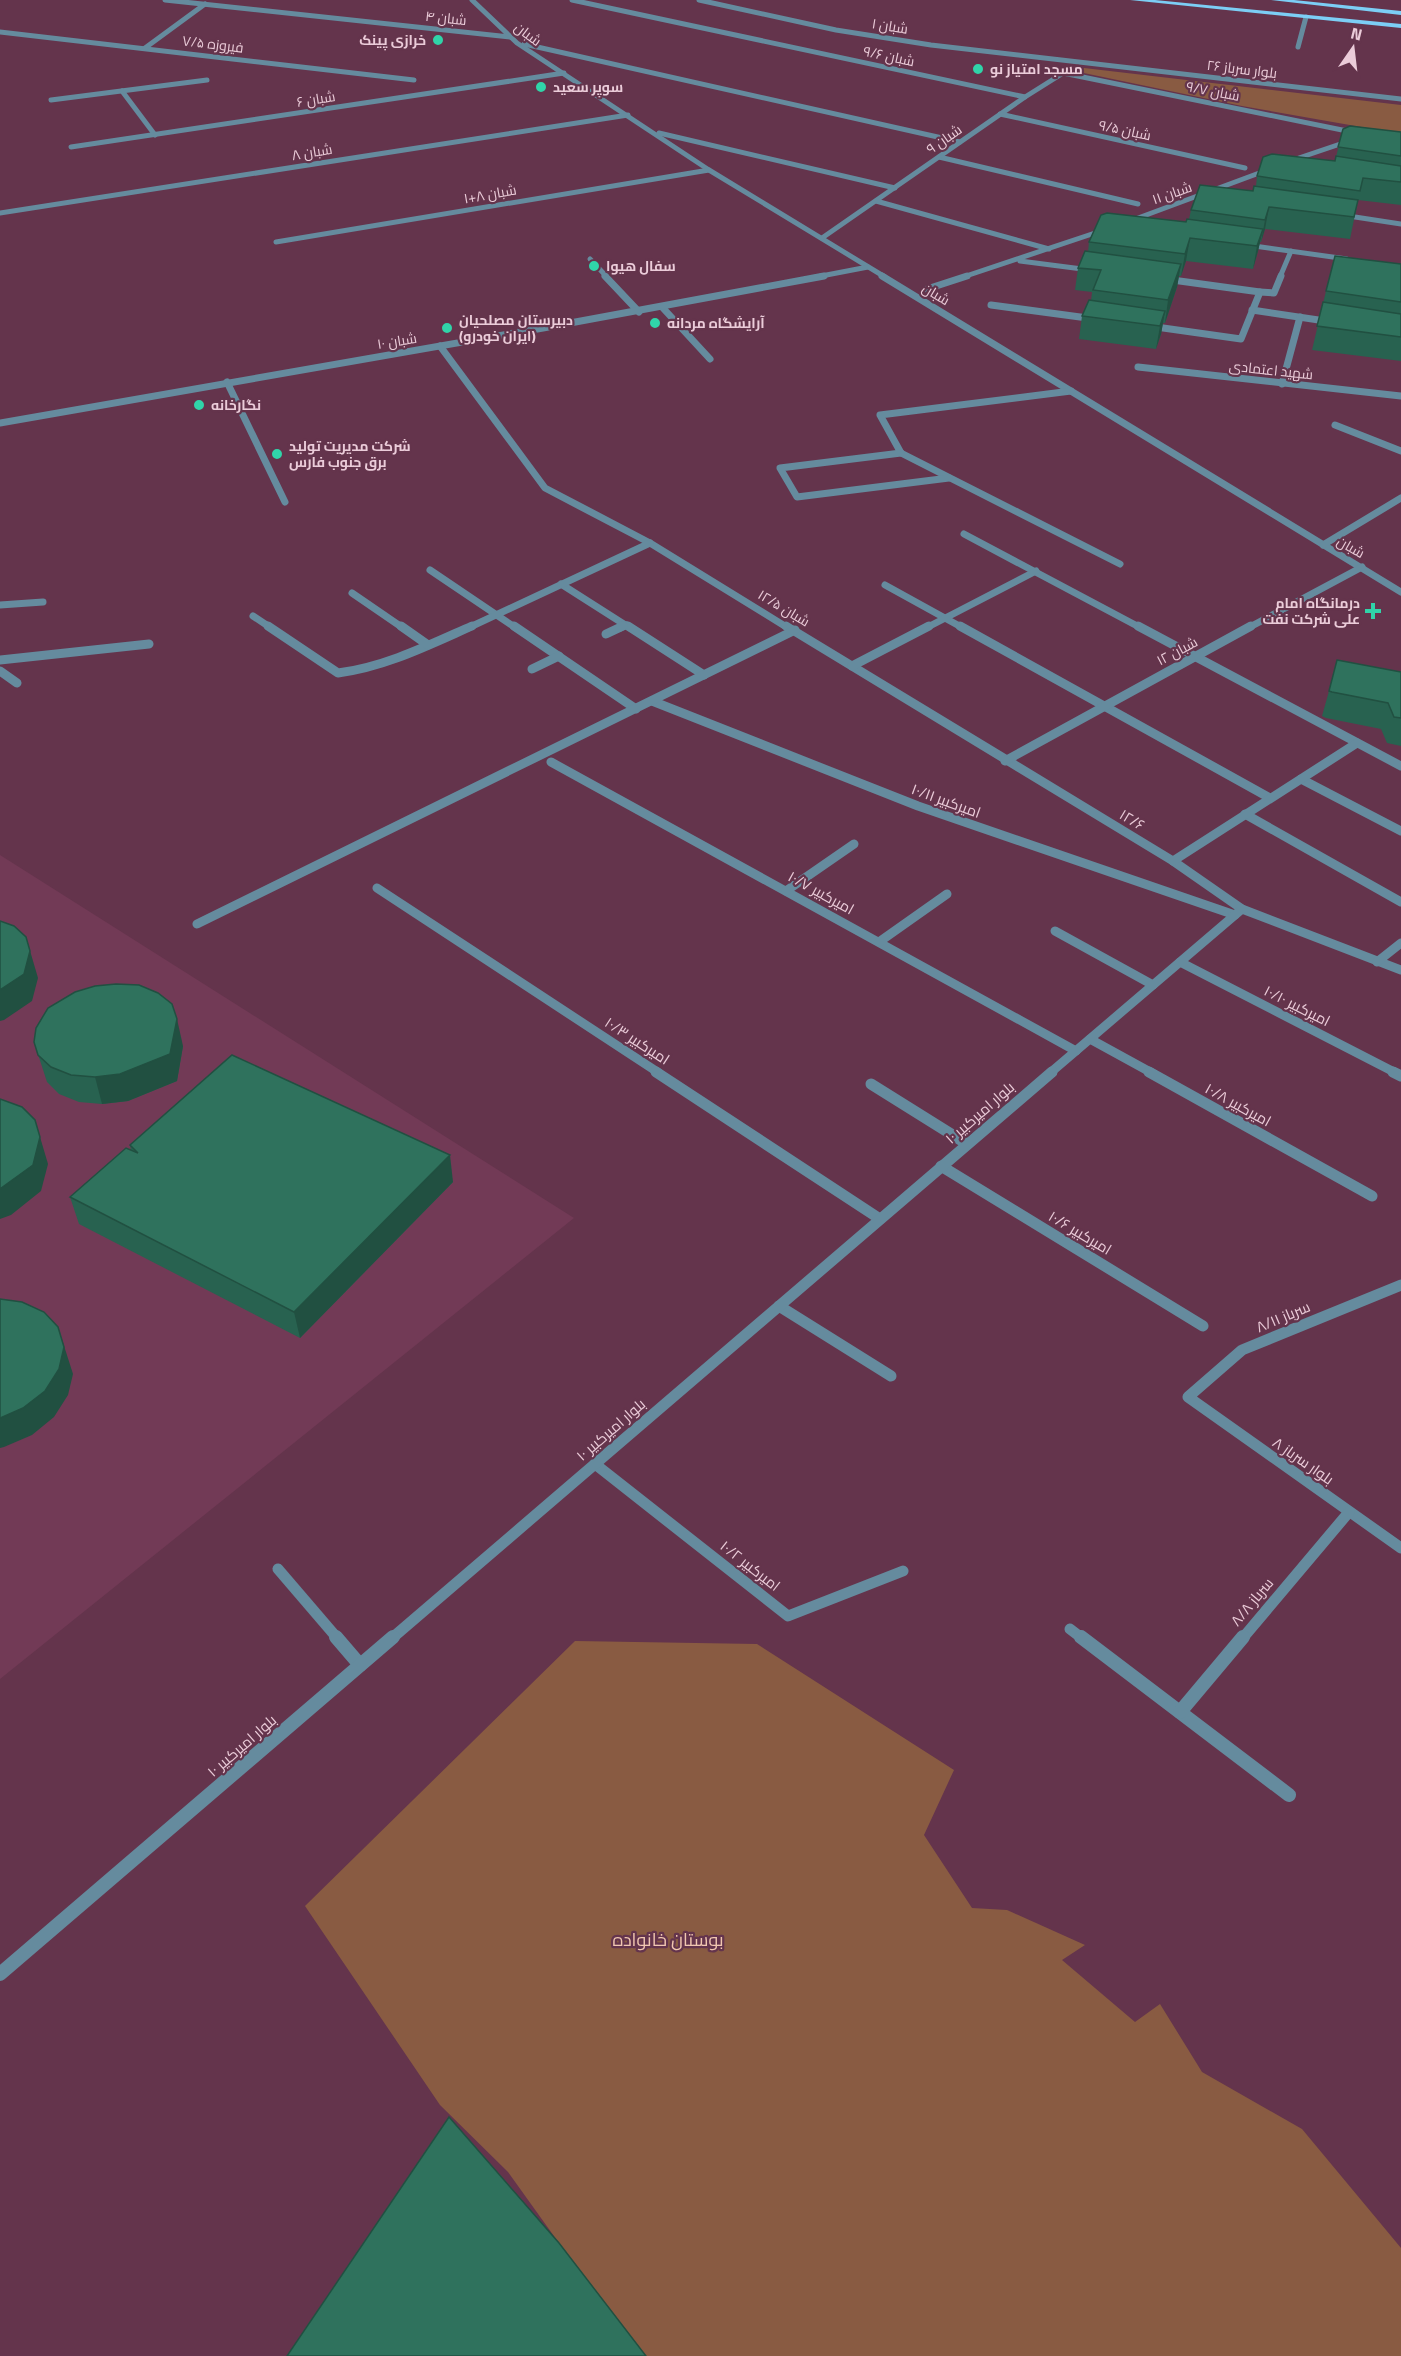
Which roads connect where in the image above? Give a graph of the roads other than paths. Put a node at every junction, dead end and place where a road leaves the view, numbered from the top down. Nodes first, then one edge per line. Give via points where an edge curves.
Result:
1 (165, 0) edge
2 (472, 0) edge
3 (572, 0) edge
4 (699, 0) edge
5 (1133, 0) edge
6 (1274, 0) edge
7 (205, 4) junction
8 (1401, 13) edge
9 (1306, 17) junction
10 (1401, 26) edge
11 (0, 32) edge
12 (9, 33) junction
13 (510, 37) junction
14 (0, 39) edge
15 (517, 43) junction
16 (1298, 47) dead end
17 (145, 48) junction
18 (1080, 62) junction
19 (564, 73) junction
20 (1064, 73) junction
21 (207, 80) dead end
22 (414, 80) dead end
23 (122, 91) junction
24 (1025, 97) junction
25 (1401, 99) edge
26 (51, 100) dead end
27 (1000, 114) junction
28 (628, 115) junction
29 (653, 132) junction
30 (155, 135) junction
31 (1355, 139) joint
32 (960, 142) junction
33 (71, 147) dead end
34 (939, 157) junction
35 (1279, 165) junction
36 (1290, 167) edge
37 (1245, 168) dead end
38 (709, 170) junction
39 (895, 188) junction
40 (1202, 196) junction
41 (1214, 197) edge
42 (876, 201) junction
43 (1138, 204) dead end
44 (0, 213) edge
45 (1331, 214) edge
46 (1124, 223) edge
47 (1401, 224) edge
48 (1113, 227) edge
49 (822, 238) junction
50 (276, 242) dead end
51 (1243, 244) edge
52 (1051, 249) junction
53 (1291, 251) junction
54 (590, 259) dead end
55 (1016, 260) junction
56 (1355, 260) edge
57 (868, 267) junction
58 (1097, 271) edge
59 (1155, 278) edge
60 (927, 289) dead end
61 (1260, 291) junction
62 (991, 305) dead end
63 (662, 308) junction
64 (1252, 310) junction
65 (639, 312) junction
66 (1300, 317) junction
67 (1105, 320) edge
68 (1345, 324) edge
69 (1139, 325) edge
70 (440, 346) junction
71 (710, 359) dead end
72 (1138, 367) dead end
73 (227, 382) junction
74 (1282, 384) junction
75 (1071, 391) junction
76 (1401, 396) edge
77 (0, 423) edge
78 (1335, 425) dead end
79 (1401, 451) edge
80 (901, 453) junction
81 (949, 478) junction
82 (1400, 499) edge
83 (285, 502) dead end
84 (964, 534) dead end
85 (650, 543) junction
86 (1323, 545) junction
87 (1120, 564) dead end
88 (1362, 567) junction
89 (430, 570) dead end
90 (1036, 570) junction
91 (561, 584) junction
92 (885, 585) dead end
93 (352, 592) dead end
94 (1401, 592) edge
95 (43, 602) dead end
96 (0, 605) edge
97 (497, 614) junction
98 (253, 615) dead end
99 (947, 618) junction
100 (626, 625) junction
101 (795, 630) junction
102 (606, 634) dead end
103 (148, 644) dead end
104 (428, 645) junction
105 (559, 656) junction
106 (1195, 657) junction
107 (0, 660) edge
108 (852, 666) junction
109 (532, 669) dead end
110 (0, 671) edge
111 (704, 675) junction
112 (17, 683) dead end
113 (652, 700) junction
114 (1101, 706) junction
115 (636, 708) junction
116 (1357, 743) junction
117 (1005, 760) junction
118 (551, 762) dead end
119 (1401, 766) edge
120 (1301, 779) junction
121 (1270, 798) junction
122 (1245, 814) junction
123 (1401, 831) edge
124 (854, 844) dead end
125 (1173, 861) junction
126 (377, 888) dead end
127 (786, 891) junction
128 (947, 894) dead end
129 (1401, 902) edge
130 (1239, 912) junction
131 (197, 924) dead end
132 (1055, 932) dead end
133 (879, 942) junction
134 (1401, 943) edge
135 (1180, 962) junction
136 (1377, 962) junction
137 (1401, 970) edge
138 (1153, 985) junction
139 (1090, 1039) junction
140 (1077, 1051) junction
141 (1401, 1076) edge
142 (871, 1084) dead end
143 (967, 1144) junction
144 (942, 1166) junction
145 (1372, 1196) dead end
146 (880, 1219) junction
147 (1401, 1285) edge
148 (779, 1306) junction
149 (1203, 1326) dead end
150 (891, 1377) dead end
151 (1188, 1397) joint
152 (595, 1464) junction
153 (1349, 1512) junction
154 (1401, 1548) edge
155 (278, 1569) dead end
156 (903, 1571) dead end
157 (1070, 1629) dead end
158 (360, 1665) junction
159 (1180, 1712) junction
160 (1289, 1794) dead end
161 (0, 1974) edge

1 - 7 street, ۴ شبان
2 - 13 street, شبان
3 - 24 street, ۹/۶ شبان
4 - 18 street, ۱ شبان via 836,30
5 - 9 main road
6 - 8 main road
7 - 13 street, ۴ شبان
7 - 17 street
9 - 10 main road
9 - 16 street
11 - 12 street, ۷/۵ فیروزه
12 - 14 street
12 - 17 street, ۷/۵ فیروزه
13 - 15 street, شبان
15 - 19 street, شبان
15 - 32 street
17 - 22 street, ۷/۵ فیروزه
18 - 20 street, ۹ شبان
18 - 25 street, ۲۶ بلوار سرباز
19 - 28 street, شبان
19 - 30 street, ۶ شبان
20 - 24 street, ۹ شبان
20 - 31 street, ۹/۷ شبان via 1347,131
21 - 23 street
23 - 26 street
23 - 30 street
24 - 27 street, ۹ شبان
27 - 32 street, ۹ شبان
27 - 37 street, ۹/۵ شبان
28 - 29 street, شبان
28 - 44 street, ۸ شبان
29 - 38 street, شبان
29 - 39 street
30 - 33 street, ۶ شبان
31 - 35 street, ۱۱ شبان
32 - 34 street, ۹ شبان
34 - 39 street, ۹ شبان
34 - 43 street
35 - 36 street
35 - 40 street, ۱۱ شبان
38 - 49 street, شبان
38 - 50 street, ۱+۸ شبان
39 - 42 street, ۹ شبان
40 - 41 street
40 - 46 street, ۱۱ شبان
42 - 49 street, ۹ شبان
42 - 52 street
45 - 47 street
48 - 52 street
49 - 57 street, شبان
51 - 53 street
52 - 55 street
53 - 56 street
53 - 61 street via 1274,293
54 - 65 street
55 - 58 street
55 - 60 street
57 - 63 street, ۱۰ شبان
57 - 75 street, شبان
59 - 61 street
61 - 64 street
62 - 67 street
63 - 65 street, ۱۰ شبان
63 - 71 street
64 - 66 street
64 - 69 street via 1241,339
65 - 70 street, ۱۰ شبان
66 - 68 street
66 - 74 street
70 - 73 street, ۱۰ شبان
70 - 85 street, ۱۲/۵ شبان via 545,488
72 - 74 street, شهید اعتمادی
73 - 77 street, ۱۰ شبان
73 - 83 street
74 - 76 street, شهید اعتمادی
75 - 80 street via 880,415
75 - 86 street, شبان
78 - 79 street
80 - 81 street
80 - 81 street via 780,468 797,497
81 - 87 street
82 - 86 street
84 - 90 street
85 - 91 street
85 - 101 street, ۱۲/۵ شبان
86 - 88 street, شبان
88 - 94 street, شبان
88 - 106 street, ۱۲ شبان
89 - 97 street
90 - 99 street
90 - 106 street
91 - 97 street
91 - 100 street
92 - 99 street
93 - 104 street
95 - 96 street
97 - 104 street
97 - 105 street
98 - 104 street via 345,675
99 - 108 street
99 - 114 street
100 - 102 street
100 - 111 street
101 - 108 street, ۱۲/۵ شبان
101 - 111 street
103 - 107 street
105 - 109 street
105 - 115 street
106 - 114 street, ۱۲ شبان
106 - 116 street
108 - 117 street, ۱۲/۵ شبان
110 - 112 street
111 - 113 street
113 - 115 street
113 - 130 street, ۱۰/۱۱ امیرکبیر via 918,806
114 - 117 street, ۱۲ شبان
114 - 121 street
115 - 131 street
116 - 119 street
116 - 120 street
117 - 125 street, ۱۲/۶
118 - 127 street, ۱۰/۷ امیرکبیر
120 - 121 street
120 - 123 street
121 - 122 street
122 - 125 street
122 - 129 street
124 - 127 street
125 - 130 street, ۱۲/۶
126 - 146 street, ۱۰/۳ امیرکبیر
127 - 133 street, ۱۰/۷ امیرکبیر
128 - 133 street
130 - 135 street, ۱۰ بلوار امیرکبیر
130 - 136 street
132 - 138 street
133 - 140 street, ۱۰/۷ امیرکبیر
134 - 136 street
135 - 138 street, ۱۰ بلوار امیرکبیر
135 - 141 street, ۱۰/۱۰ امیرکبیر
136 - 137 street
138 - 139 street, ۱۰ بلوار امیرکبیر
139 - 140 street, ۱۰ بلوار امیرکبیر
139 - 145 street, ۱۰/۸ امیرکبیر
140 - 143 street, ۱۰ بلوار امیرکبیر
142 - 143 street
143 - 144 street, ۱۰ بلوار امیرکبیر
144 - 146 street, ۱۰ بلوار امیرکبیر
144 - 149 street, ۱۰/۶ امیرکبیر
146 - 148 street, ۱۰ بلوار امیرکبیر
147 - 151 street, ۸/۱۱ سرباز via 1242,1350
148 - 150 street
148 - 152 street, ۱۰ بلوار امیرکبیر
151 - 153 street, ۸ بلوار سرباز
152 - 156 street, ۱۰/۲ امیرکبیر via 788,1616
152 - 158 street, ۱۰ بلوار امیرکبیر
153 - 154 street, ۸ بلوار سرباز
153 - 159 street, ۸/۸ سرباز
155 - 158 street
157 - 159 street
158 - 161 street, ۱۰ بلوار امیرکبیر
159 - 160 street

